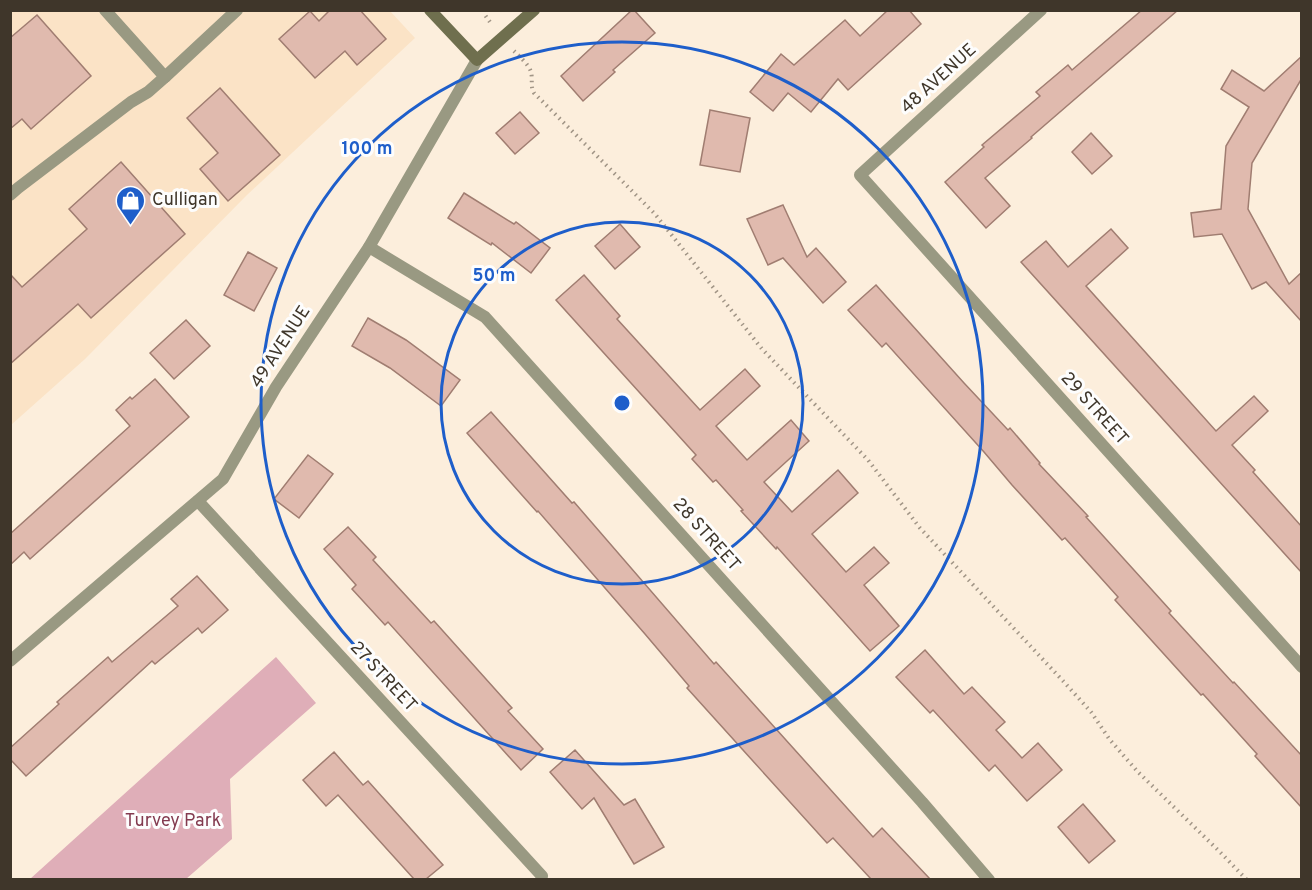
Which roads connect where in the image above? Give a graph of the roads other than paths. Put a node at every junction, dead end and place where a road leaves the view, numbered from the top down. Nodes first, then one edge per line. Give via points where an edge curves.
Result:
1 (105, 10) edge
2 (237, 10) edge
3 (430, 10) edge
4 (534, 10) edge
5 (1041, 10) edge
6 (477, 60) junction
7 (165, 77) junction
8 (860, 175) joint
9 (13, 187) edge
10 (369, 247) junction
11 (198, 501) junction
12 (10, 661) edge
13 (1302, 668) edge
14 (541, 878) edge
15 (989, 879) edge

1 - 7 street
2 - 7 street
3 - 6 street
4 - 6 street, 49 AVENUE
5 - 8 street, 48 AVENUE
6 - 10 street, 49 AVENUE
7 - 9 street
8 - 13 street, 29 STREET
10 - 11 street, 49 AVENUE via 276,387 223,479
10 - 15 street, 28 STREET via 485,316
11 - 12 street, 49 AVENUE
11 - 14 street, 27 STREET

